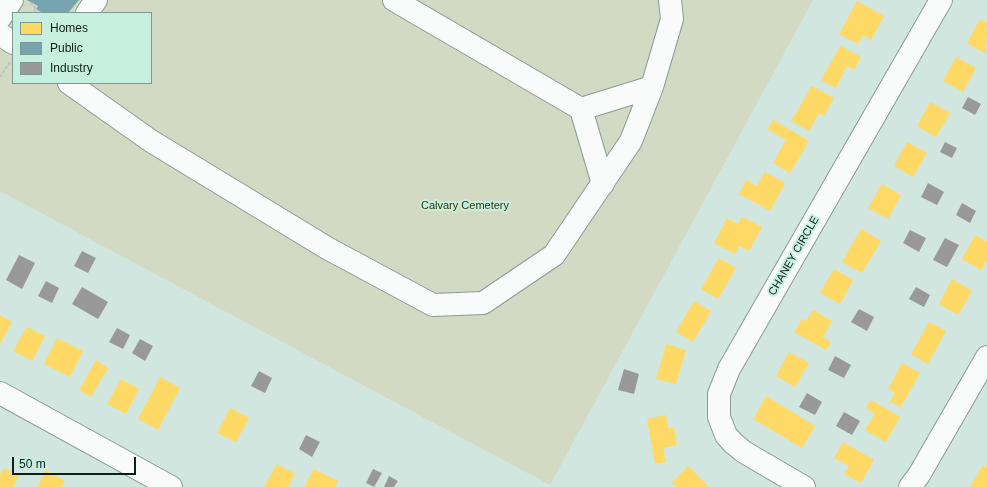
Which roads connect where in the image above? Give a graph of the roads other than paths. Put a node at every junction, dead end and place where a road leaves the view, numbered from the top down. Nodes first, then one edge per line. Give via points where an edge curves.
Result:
1 (12, 0) edge
2 (96, 0) edge
3 (394, 0) edge
4 (670, 0) edge
5 (941, 0) edge
6 (88, 12) edge
7 (0, 18) edge
8 (0, 34) edge
9 (12, 42) edge
10 (70, 84) edge
11 (652, 87) junction
12 (581, 108) junction
13 (603, 184) junction
14 (987, 357) edge
15 (1, 397) edge
16 (171, 487) edge
17 (804, 487) edge
18 (910, 487) edge

1 - 7 street
2 - 6 street
3 - 12 street
4 - 11 street via 672,19
5 - 17 street, CHANEY CIRCLE via 729,369 719,394 719,417 726,435 733,443
8 - 9 street
10 - 13 street via 151,141 327,248 433,305 483,303 554,255
11 - 12 street
11 - 13 street via 632,141
12 - 13 street
14 - 18 street
15 - 16 street

